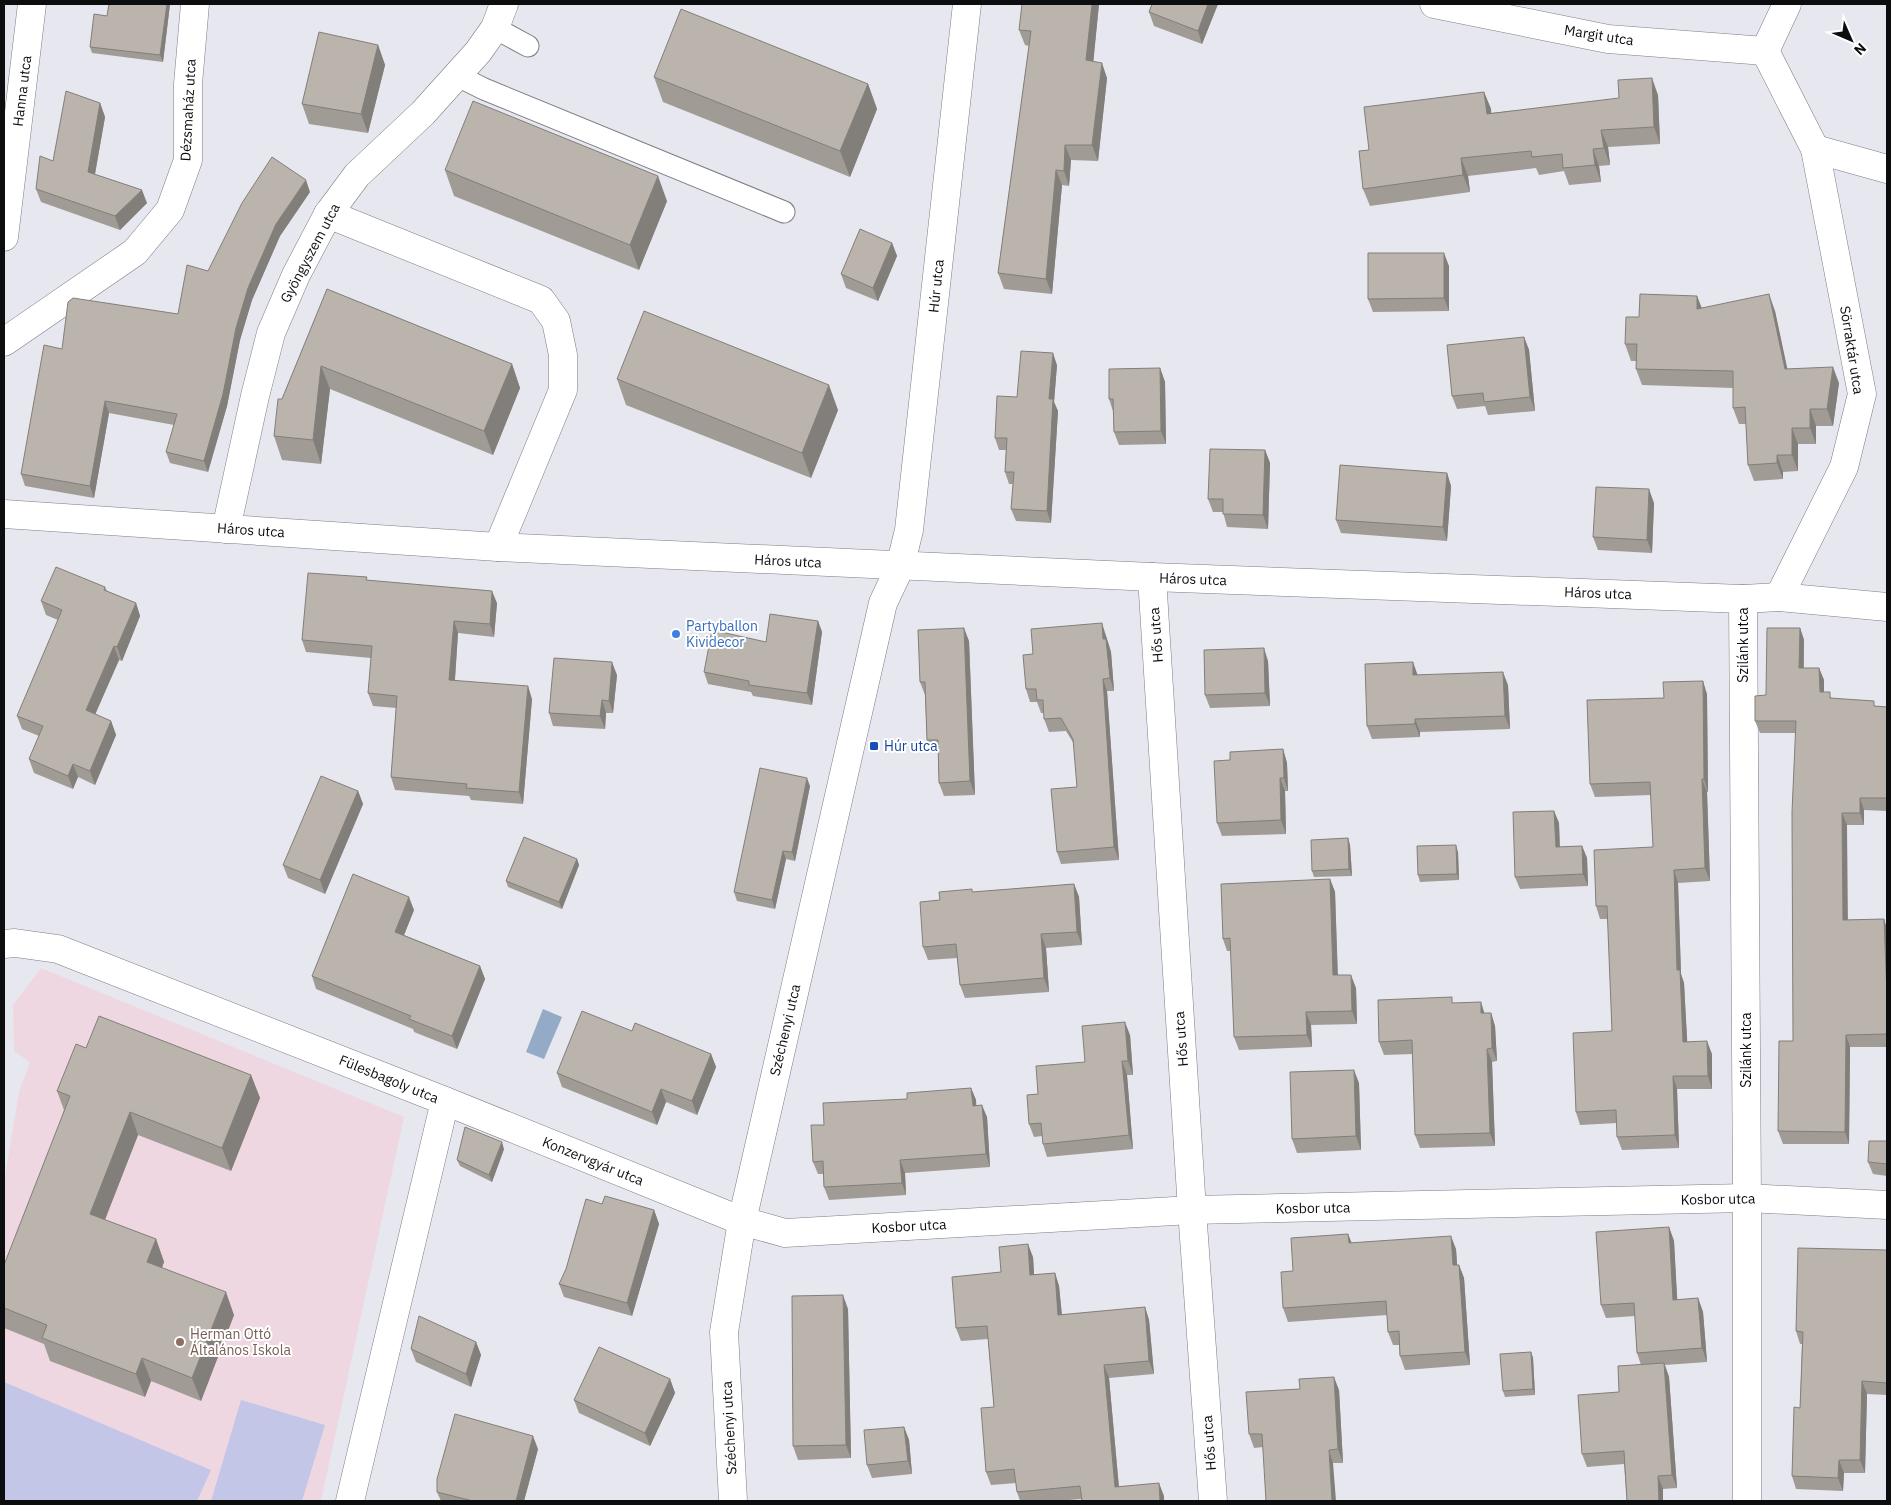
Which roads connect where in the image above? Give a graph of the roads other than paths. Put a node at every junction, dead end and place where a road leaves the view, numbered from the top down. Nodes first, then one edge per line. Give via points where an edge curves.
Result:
1 (32, 4) edge
2 (196, 4) edge
3 (966, 4) edge
4 (1434, 4) edge
5 (1787, 4) edge
6 (500, 16) edge
7 (528, 46) dead end
8 (1765, 52) junction
9 (458, 76) junction
10 (1815, 149) junction
11 (1887, 169) edge
12 (784, 212) dead end
13 (328, 214) junction
14 (4, 235) edge
15 (4, 342) edge
16 (4, 514) edge
17 (226, 529) junction
18 (498, 547) junction
19 (900, 566) junction
20 (1152, 577) junction
21 (1780, 597) junction
22 (1743, 599) junction
23 (1887, 607) edge
24 (4, 944) edge
25 (445, 1101) junction
26 (1747, 1198) junction
27 (1887, 1205) edge
28 (1192, 1210) junction
29 (742, 1221) junction
30 (350, 1501) edge
31 (733, 1501) edge
32 (1213, 1501) edge
33 (1747, 1501) edge

1 - 14 street, Hanna utca
2 - 15 street, Dézsmaház utca via 188,84 188,160 170,210 135,252
3 - 19 street, Húr utca via 909,530
4 - 8 street, Margit utca via 1608,39
5 - 8 street
6 - 7 lane
6 - 9 street, Gyöngyszem utca via 478,52
8 - 10 street
9 - 12 lane
9 - 13 street, Gyöngyszem utca via 424,113 357,175
10 - 11 street
10 - 21 street, Sörraktár utca via 1862,394 1844,467
13 - 17 street, Gyöngyszem utca via 296,275 271,334 254,396
13 - 18 street via 541,300 556,321 563,354 563,390
16 - 17 street, Háros utca
17 - 18 street, Háros utca
18 - 19 street, Háros utca
19 - 20 street, Háros utca
19 - 29 street, Széchenyi utca via 883,603
20 - 22 street, Háros utca
20 - 28 street, Hős utca
21 - 22 street, Háros utca
21 - 23 street, Háros utca
22 - 26 street, Szilánk utca
24 - 25 street, Fülesbagoly utca via 58,949
25 - 29 street, Konzervgyár utca
25 - 30 street, Fülesbagoly utca
26 - 27 street, Kosbor utca
26 - 28 street, Kosbor utca
26 - 33 street, Szilánk utca
28 - 29 street, Kosbor utca via 785,1233
28 - 32 street, Hős utca
29 - 31 street, Széchenyi utca via 724,1332

